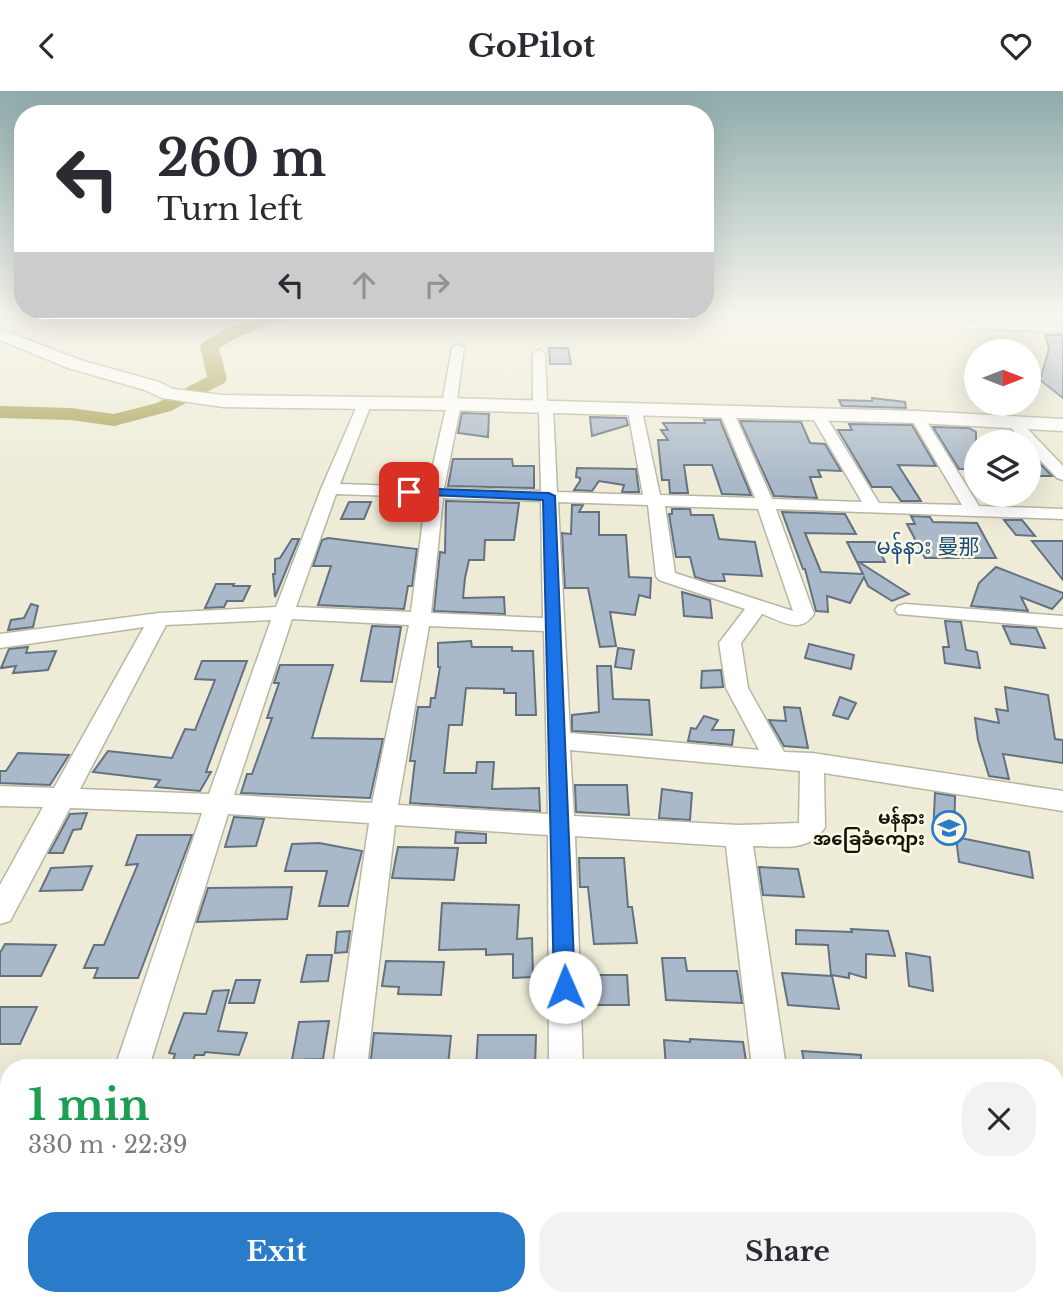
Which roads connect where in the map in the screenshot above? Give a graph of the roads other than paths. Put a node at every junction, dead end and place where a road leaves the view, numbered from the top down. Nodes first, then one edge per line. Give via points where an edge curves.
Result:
1 (90, 369) edge
2 (456, 369) edge
3 (540, 369) edge
4 (365, 402) junction
5 (452, 404) junction
6 (543, 408) junction
7 (635, 411) junction
8 (727, 413) junction
9 (818, 415) junction
10 (917, 417) junction
11 (1015, 424) junction
12 (1063, 425) edge
13 (1063, 475) edge
14 (329, 489) junction
15 (435, 493) junction
16 (549, 496) junction
17 (654, 499) junction
18 (765, 503) junction
19 (873, 507) junction
20 (974, 510) junction
21 (1063, 514) edge
22 (758, 606) junction
23 (905, 610) dead end
24 (285, 613) junction
25 (159, 619) junction
26 (420, 619) junction
27 (1063, 622) edge
28 (554, 625) junction
29 (2, 644) edge
30 (558, 740) junction
31 (777, 761) junction
32 (812, 762) junction
33 (0, 796) edge
34 (62, 798) junction
35 (1063, 801) edge
36 (220, 804) junction
37 (383, 815) junction
38 (561, 825) junction
39 (738, 836) junction
40 (0, 912) edge
41 (135, 1059) edge
42 (351, 1059) edge
43 (566, 1059) edge
44 (768, 1059) edge

1 - 4 street via 195,398 272,404
2 - 5 street
3 - 6 street
4 - 5 street
4 - 14 street
5 - 6 street
5 - 15 street
6 - 7 street
6 - 16 street
7 - 8 street
7 - 17 street
8 - 9 street
8 - 18 street
9 - 10 street
9 - 19 street
10 - 11 street
10 - 20 street
11 - 12 street
11 - 13 street
14 - 15 street
14 - 24 street
15 - 16 street
15 - 26 street
16 - 17 street
16 - 28 street
17 - 18 street
17 - 22 street via 666,576
18 - 19 street
18 - 22 street via 804,614 799,620
19 - 20 street
20 - 21 street
22 - 31 street via 730,643 737,688
23 - 27 street
24 - 25 street
24 - 26 street
24 - 36 street
25 - 29 street
25 - 34 street
26 - 28 street
26 - 37 street
28 - 30 street
30 - 31 street
30 - 38 street
31 - 32 street
32 - 35 street
32 - 39 street via 812,827 808,833
33 - 34 street
34 - 36 street
34 - 40 street
36 - 37 street
36 - 41 street
37 - 38 street
37 - 42 street
38 - 39 street
38 - 43 street
39 - 44 street

